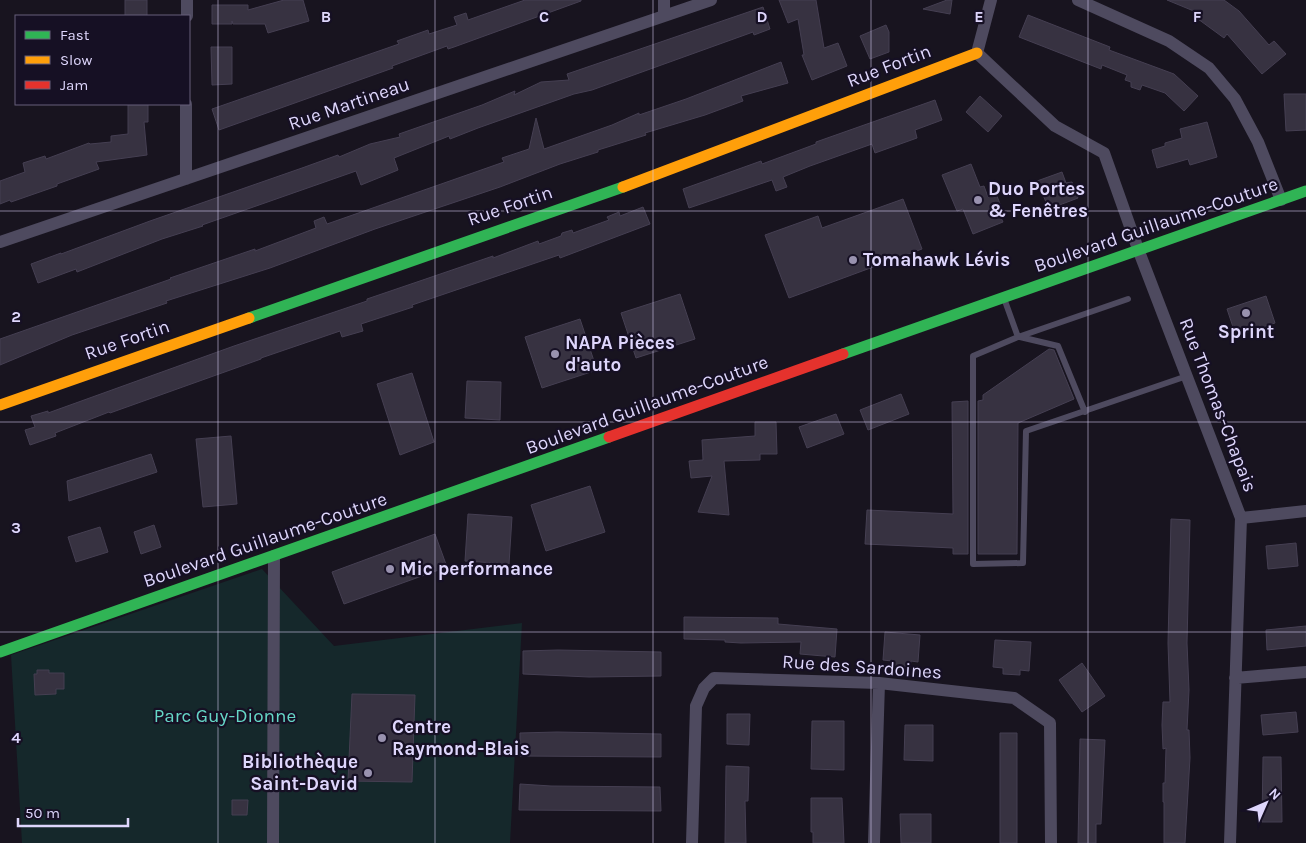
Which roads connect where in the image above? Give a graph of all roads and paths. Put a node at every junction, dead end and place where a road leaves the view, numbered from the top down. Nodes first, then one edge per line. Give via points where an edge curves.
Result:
1 (187, 0) edge
2 (664, 0) edge
3 (711, 0) edge
4 (991, 0) edge
5 (1078, 0) edge
6 (187, 15) edge
7 (664, 16) junction
8 (978, 53) junction
9 (186, 105) edge
10 (186, 180) junction
11 (1306, 191) edge
12 (1281, 200) junction
13 (0, 242) edge
14 (1138, 249) junction
15 (1004, 297) junction
16 (1128, 299) dead end
17 (1018, 337) junction
18 (1187, 376) junction
19 (0, 405) edge
20 (1085, 412) junction
21 (1306, 511) edge
22 (1241, 518) junction
23 (274, 556) junction
24 (0, 652) edge
25 (1306, 672) edge
26 (1236, 678) junction
27 (879, 683) junction
28 (273, 843) edge
29 (692, 843) edge
30 (874, 843) edge
31 (1051, 843) edge
32 (1230, 843) edge

1 - 6 street
2 - 7 street
3 - 7 street, Rue Martineau
4 - 8 street
5 - 12 street via 1169,41 1209,68 1235,99 1258,142
7 - 10 street, Rue Martineau
8 - 14 street, Rue Thomas-Chapais via 1055,126 1104,153
8 - 19 main road, Rue Fortin via 627,185
9 - 10 street
10 - 13 street, Rue Martineau
11 - 12 main road, Boulevard Guillaume-Couture
12 - 14 main road, Boulevard Guillaume-Couture
14 - 15 main road, Boulevard Guillaume-Couture
14 - 18 street, Rue Thomas-Chapais
15 - 17 lane
15 - 23 main road, Boulevard Guillaume-Couture
16 - 17 lane
17 - 20 lane via 1058,346
17 - 20 lane via 973,356 972,564 1023,563 1026,432
18 - 20 lane
18 - 22 street, Rue Thomas-Chapais
21 - 22 street
22 - 26 street, Rue Thomas-Chapais
23 - 24 main road, Boulevard Guillaume-Couture
23 - 28 street
25 - 26 street
26 - 32 street, Rue Thomas-Chapais
27 - 29 street, Rue des Sardoines via 714,678 704,688 696,706
27 - 30 street
27 - 31 street, Rue des Sardoines via 1014,698 1050,723

